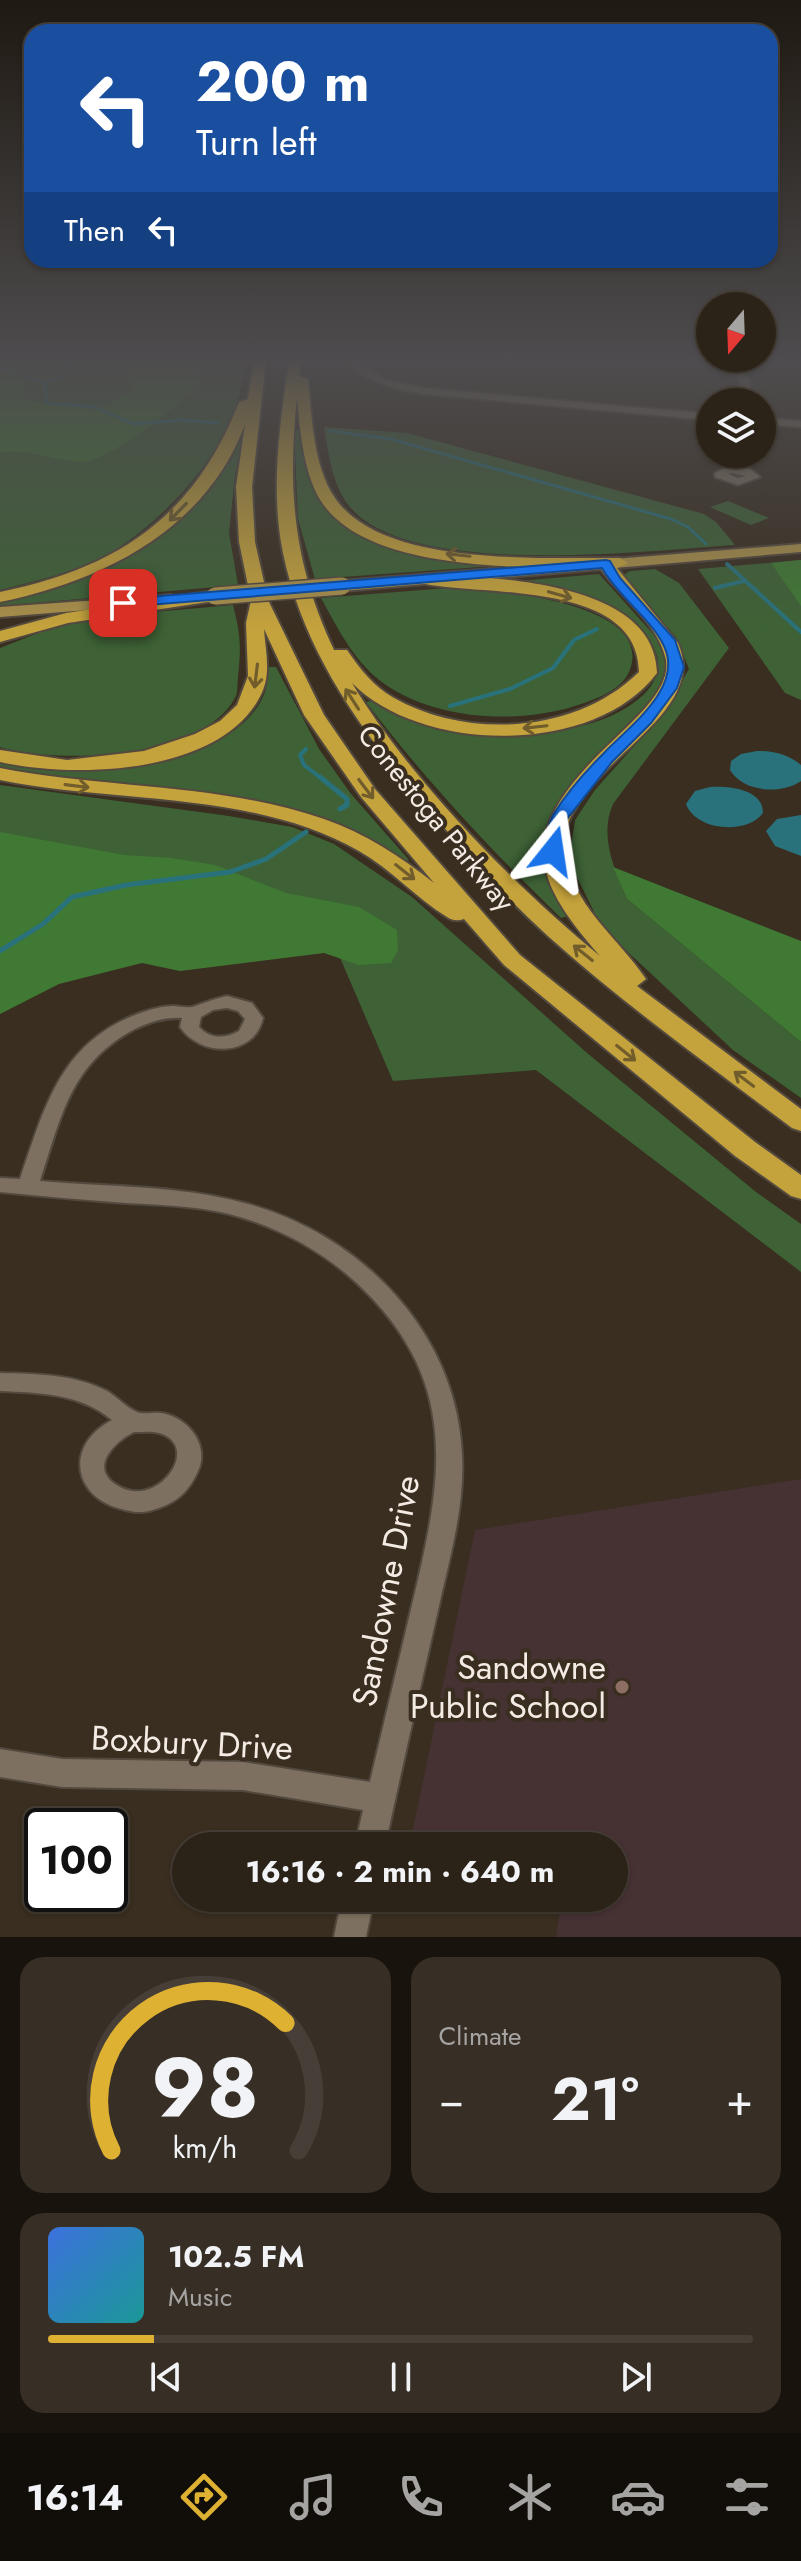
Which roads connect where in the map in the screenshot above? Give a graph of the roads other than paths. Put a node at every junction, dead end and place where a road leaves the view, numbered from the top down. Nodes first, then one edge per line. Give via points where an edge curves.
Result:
1 (226, 450) edge
2 (249, 450) edge
3 (286, 450) edge
4 (311, 450) edge
5 (801, 548) edge
6 (613, 563) junction
7 (427, 579) junction
8 (215, 596) junction
9 (0, 597) edge
10 (259, 600) junction
11 (0, 612) edge
12 (309, 614) junction
13 (0, 637) edge
14 (0, 756) edge
15 (0, 774) edge
16 (512, 960) junction
17 (193, 1014) dead end
18 (688, 1037) junction
19 (801, 1122) edge
20 (0, 1185) edge
21 (27, 1188) junction
22 (801, 1189) edge
23 (0, 1382) edge
24 (132, 1422) dead end
25 (0, 1763) edge
26 (380, 1798) junction
27 (373, 1832) edge
28 (355, 1912) edge
29 (350, 1937) edge

1 -> 9 highway via 199,491 160,531 117,560 80,577
2 - 10 highway, Conestoga Parkway via 247,542
3 - 12 highway, Conestoga Parkway via 291,552
6 -> 4 highway via 451,555 370,535 345,521 327,499
5 - 6 main road
6 - 7 main road
6 - 18 highway via 615,580 670,643 677,667 669,688 645,720 559,818 553,851 568,896 587,928
7 - 8 main road, bridge
7 -> 12 highway via 552,592 597,607 630,627 646,650 648,673 637,689 593,715 518,729 467,725 423,717 389,703 350,669
8 - 11 main road
8 - 13 highway via 66,618
10 -> 14 highway via 253,619 258,651 255,689 225,725 134,761 68,766
10 -> 16 highway, Conestoga Parkway via 314,715 368,793
18 -> 12 highway, Conestoga Parkway via 574,947 493,871 353,703 322,650
15 -> 16 highway via 297,817 357,840 400,867
16 -> 22 highway, Conestoga Parkway
17 - 21 street via 169,1012 137,1021 102,1042 79,1065 63,1088
19 -> 18 highway, Conestoga Parkway
20 - 21 street, Sandowne Drive
21 - 26 street, Sandowne Drive via 199,1201 247,1211 334,1250 368,1276 399,1313 434,1375 450,1453 435,1563
23 - 24 street via 63,1385 105,1399
25 - 26 street, Boxbury Drive via 62,1773 243,1776
26 - 27 street, Sandowne Drive
28 - 29 street

